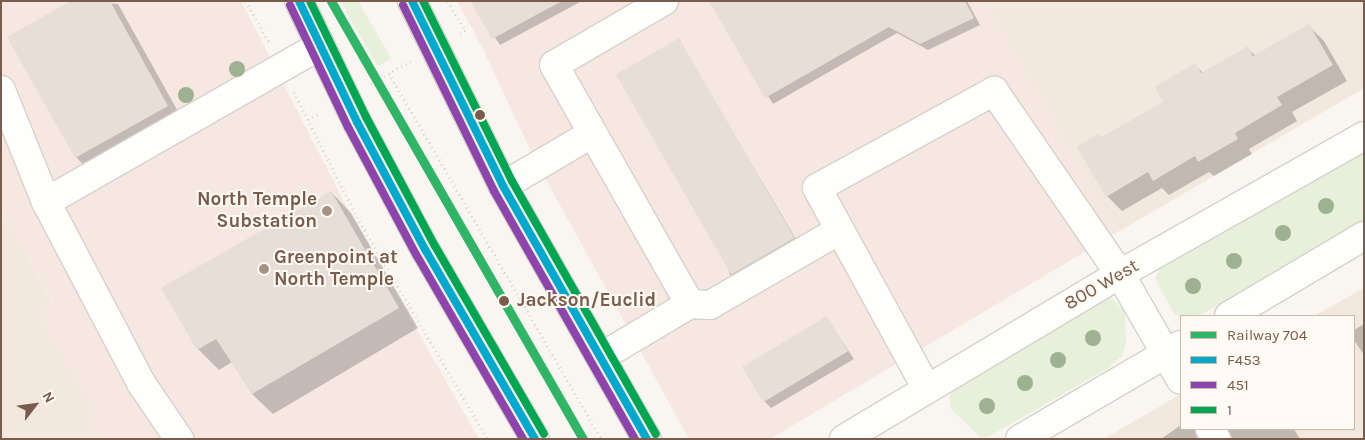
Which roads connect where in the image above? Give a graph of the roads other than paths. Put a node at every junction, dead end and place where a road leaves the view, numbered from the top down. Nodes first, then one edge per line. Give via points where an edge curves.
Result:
1 (299, 1) edge
2 (412, 1) edge
3 (664, 1) edge
4 (320, 46) junction
5 (1, 90) edge
6 (593, 133) junction
7 (1364, 136) edge
8 (503, 186) junction
9 (46, 202) junction
10 (840, 230) junction
11 (1364, 236) edge
12 (1120, 274) junction
13 (690, 304) junction
14 (1231, 315) edge
15 (1174, 349) edge
16 (601, 357) junction
17 (1180, 376) edge
18 (927, 389) junction
19 (179, 439) edge
20 (535, 439) edge
21 (647, 439) edge
22 (844, 439) edge
23 (1020, 439) edge

1 - 4 main road
2 - 8 main road
3 - 6 street via 554,65
4 - 9 street
4 - 20 main road via 426,251
5 - 9 street
6 - 8 street
6 - 13 street
7 - 12 street, 800 West
8 - 16 main road
9 - 19 street via 141,383
10 - 12 street via 817,188 994,91
10 - 13 street via 710,305
10 - 18 street
11 - 14 street
12 - 15 street
12 - 18 street, 800 West
13 - 16 street
15 - 17 street
15 - 23 street
16 - 21 main road
18 - 22 street, 800 West

